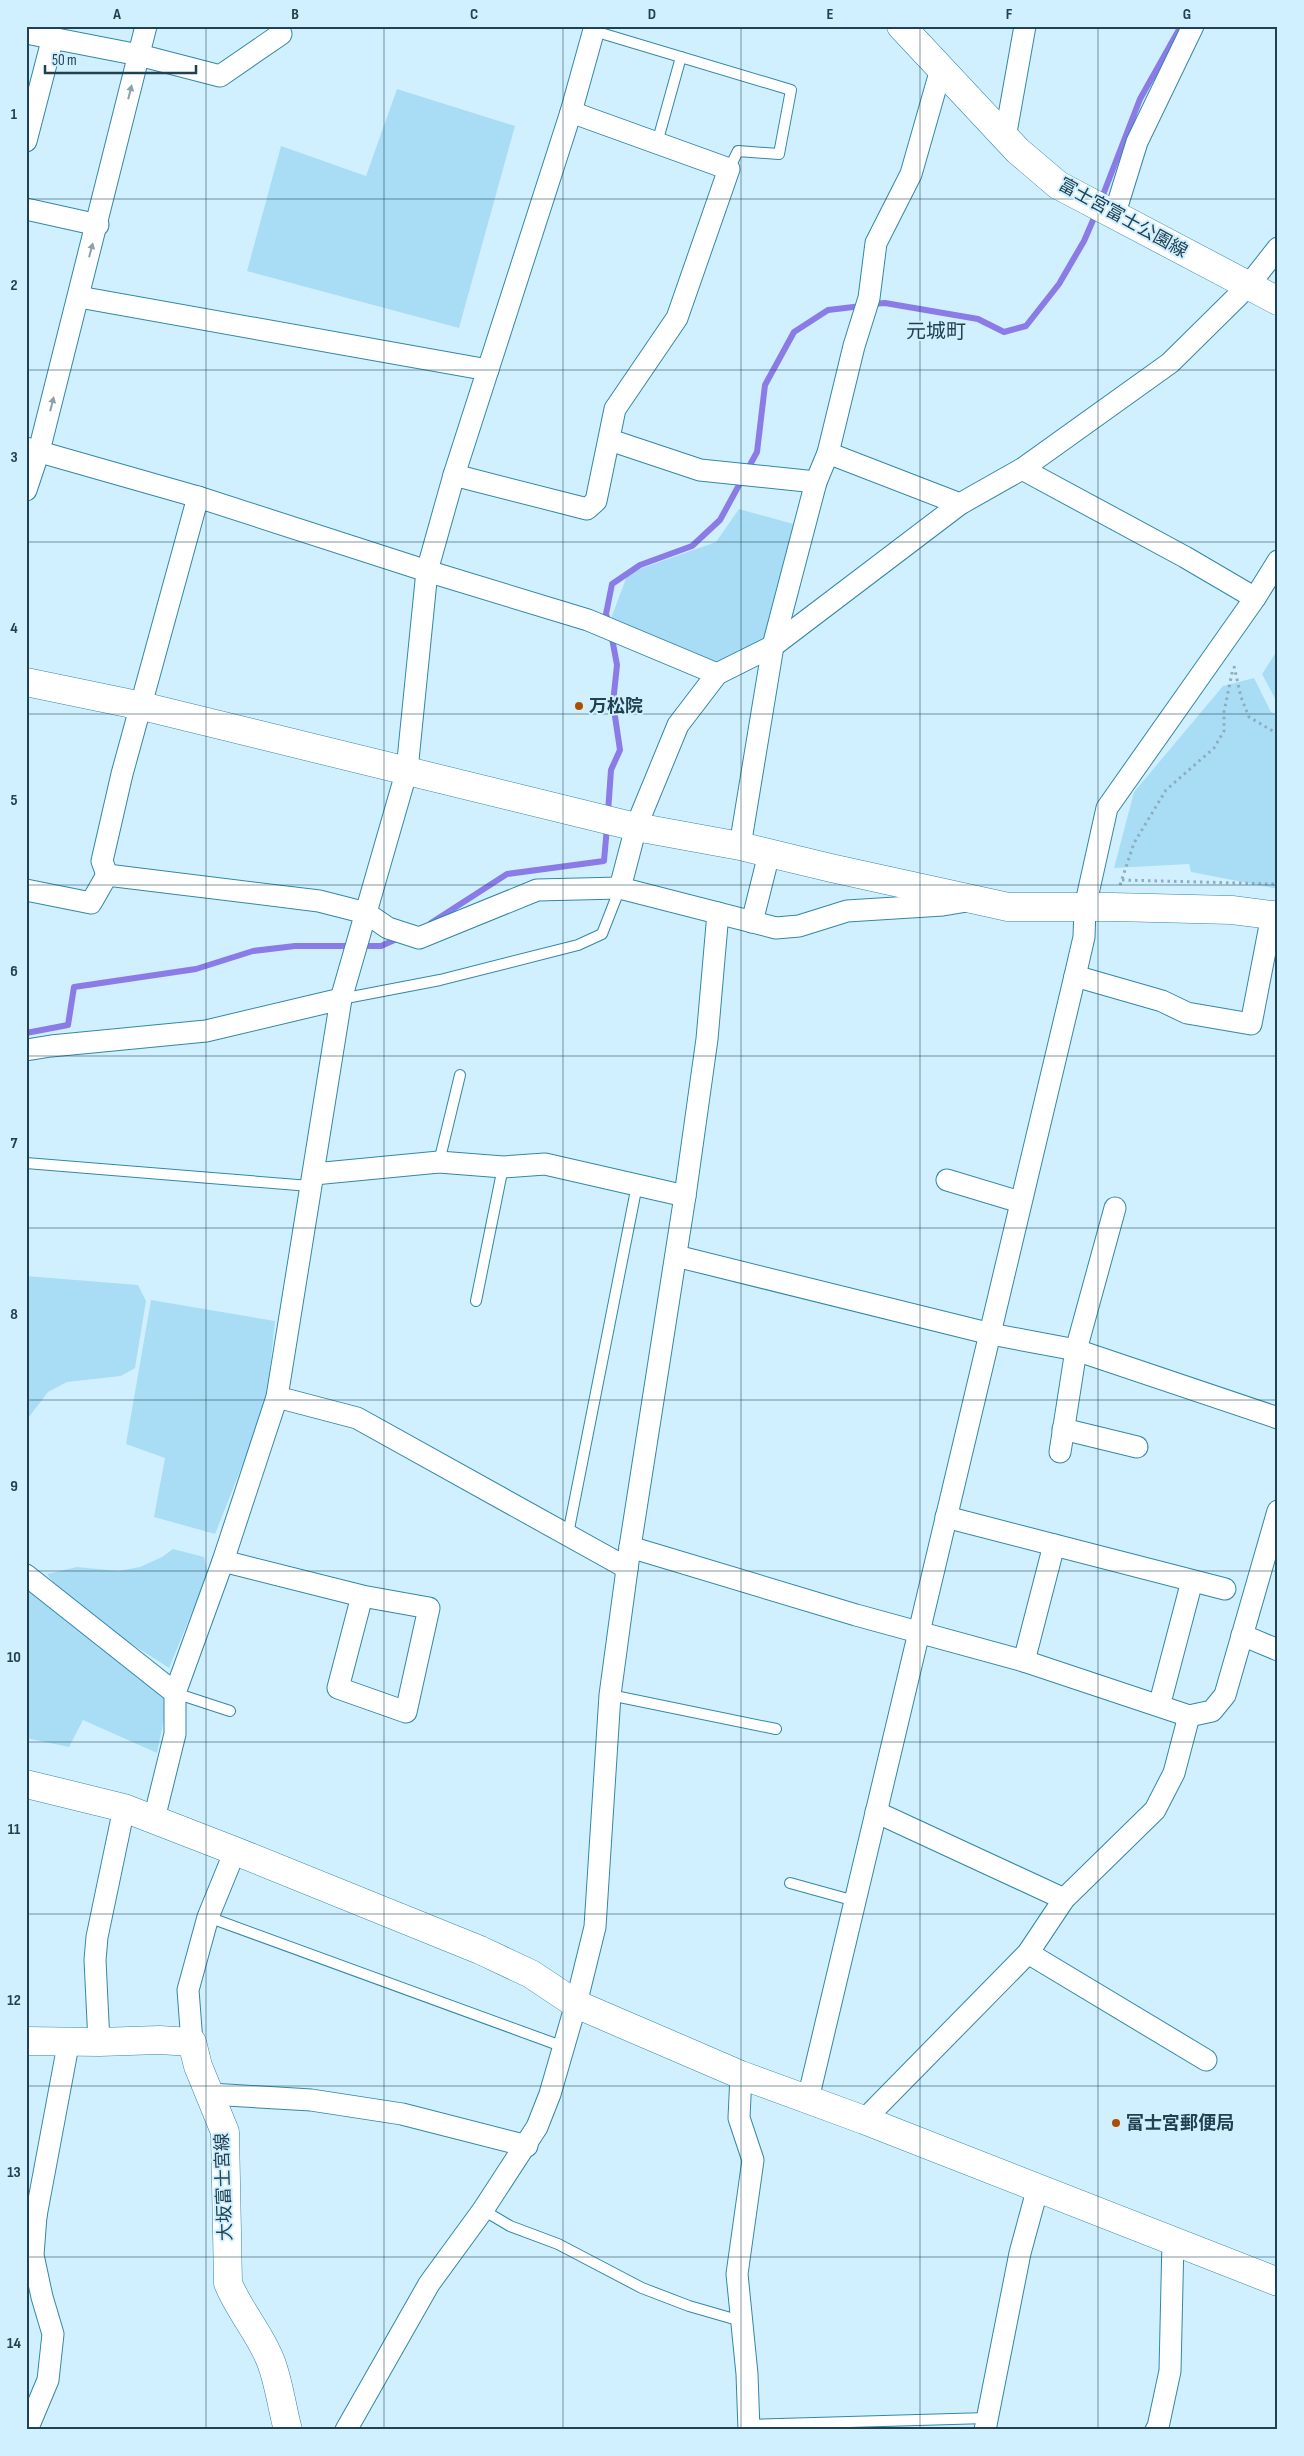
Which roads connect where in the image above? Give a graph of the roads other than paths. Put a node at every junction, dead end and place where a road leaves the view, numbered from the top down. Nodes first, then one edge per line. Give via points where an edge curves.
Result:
1 (146, 26) edge
2 (901, 26) edge
3 (1025, 26) edge
4 (1193, 26) edge
5 (594, 28) edge
6 (26, 33) edge
7 (280, 34) dead end
8 (53, 37) junction
9 (139, 55) junction
10 (681, 57) junction
11 (941, 69) junction
12 (571, 112) junction
13 (1005, 138) junction
14 (26, 142) edge
15 (656, 143) junction
16 (729, 169) junction
17 (26, 210) edge
18 (1105, 211) junction
19 (98, 225) junction
20 (1278, 248) edge
21 (1248, 286) junction
22 (79, 297) junction
23 (1278, 302) edge
24 (488, 370) junction
25 (610, 440) junction
26 (33, 449) edge
27 (828, 453) junction
28 (1022, 469) junction
29 (454, 475) junction
30 (816, 482) junction
31 (26, 490) edge
32 (198, 497) junction
33 (960, 504) junction
34 (1278, 561) edge
35 (427, 572) junction
36 (1255, 598) junction
37 (773, 646) junction
38 (716, 674) junction
39 (26, 682) edge
40 (142, 706) junction
41 (407, 770) junction
42 (636, 827) junction
43 (740, 846) junction
44 (769, 854) junction
45 (106, 875) junction
46 (620, 888) junction
47 (26, 890) edge
48 (971, 900) junction
49 (1085, 906) junction
50 (366, 913) junction
51 (718, 913) junction
52 (1275, 917) edge
53 (752, 922) junction
54 (1075, 976) junction
55 (341, 999) junction
56 (26, 1050) edge
57 (460, 1075) dead end
58 (26, 1162) edge
59 (439, 1162) junction
60 (503, 1167) junction
61 (312, 1180) junction
62 (947, 1180) dead end
63 (637, 1185) junction
64 (686, 1196) junction
65 (1020, 1202) junction
66 (1115, 1208) dead end
67 (676, 1256) junction
68 (476, 1301) dead end
69 (991, 1334) junction
70 (1076, 1350) junction
71 (277, 1397) junction
72 (1278, 1418) edge
73 (1063, 1429) junction
74 (1136, 1447) dead end
75 (1060, 1452) dead end
76 (1278, 1510) edge
77 (946, 1517) junction
78 (568, 1534) junction
79 (1054, 1545) junction
80 (629, 1558) junction
81 (223, 1561) junction
82 (26, 1575) edge
83 (1192, 1581) junction
84 (1225, 1589) dead end
85 (362, 1596) junction
86 (918, 1632) junction
87 (1242, 1635) junction
88 (1278, 1650) edge
89 (1024, 1662) junction
90 (175, 1693) junction
91 (610, 1695) junction
92 (1162, 1695) dead end
93 (230, 1711) dead end
94 (1189, 1716) junction
95 (776, 1729) dead end
96 (26, 1784) edge
97 (124, 1808) junction
98 (876, 1812) junction
99 (154, 1820) junction
100 (234, 1851) junction
101 (790, 1883) dead end
102 (1064, 1899) junction
103 (855, 1901) junction
104 (208, 1917) junction
105 (1028, 1953) junction
106 (576, 2004) junction
107 (69, 2040) junction
108 (26, 2041) edge
109 (99, 2042) junction
110 (192, 2042) junction
111 (564, 2047) junction
112 (1206, 2060) dead end
113 (742, 2075) junction
114 (210, 2094) junction
115 (808, 2099) junction
116 (864, 2120) junction
117 (526, 2146) junction
118 (1038, 2187) junction
119 (483, 2210) junction
120 (31, 2215) edge
121 (1173, 2240) junction
122 (1278, 2282) edge
123 (741, 2321) junction
124 (986, 2424) edge
125 (749, 2427) edge
126 (27, 2430) edge
127 (288, 2430) edge
128 (346, 2430) edge
129 (1156, 2430) edge

1 - 9 street
2 - 11 street, 富士宮富士公園線
3 - 13 street
4 - 18 street
5 - 10 lane
5 - 12 street
6 - 8 street
7 - 9 street via 220,76
8 - 9 street
8 - 14 street
19 -> 9 street
10 - 15 lane
10 - 16 lane via 791,90 779,154 738,151
11 - 13 street, 富士宮富士公園線
11 - 27 street via 911,174 876,243 869,298
12 - 15 street
12 - 24 street
13 - 18 street, 富士宮富士公園線 via 1058,185
15 - 16 street
16 - 25 street via 677,318 615,409
17 - 19 street
18 - 21 street, 富士宮富士公園線
22 -> 19 street
20 - 21 street
21 - 23 street, 富士宮富士公園線
21 - 28 street via 1170,363
22 - 24 street
26 -> 22 street
24 - 29 street
25 - 29 street via 596,501 587,509
25 - 30 street via 700,470
26 - 31 street
26 - 32 street
27 - 30 street
27 - 33 street
28 - 33 street
28 - 36 street
29 - 35 street
30 - 37 street
32 - 35 street
32 - 40 street
33 - 37 street
34 - 36 street
35 - 38 street via 588,620
35 - 41 street
36 - 49 street via 1107,808
37 - 38 street
37 - 43 street
38 - 42 street via 678,725
39 - 40 street
40 - 41 street
40 - 45 street via 102,861
41 - 42 street
41 - 50 street
42 - 43 street
42 - 46 street
43 - 44 street
44 - 48 street
44 - 53 street
45 - 47 street via 91,902
45 - 50 street via 319,900
46 - 50 street via 537,890 419,938 388,928
46 - 51 street
46 - 55 lane via 602,934 578,945 440,980
48 - 49 street via 1008,907
48 - 53 street via 943,906 847,911 799,926 776,928
49 - 52 street via 1232,910
49 - 54 street via 1084,937
50 - 55 street
51 - 53 street
51 - 64 street via 707,1038
52 - 54 street via 1251,1024 1187,1013 1162,1001
54 - 65 street
55 - 56 street via 206,1031
55 - 61 street
57 - 59 lane
58 - 61 lane
59 - 60 street
59 - 61 street
60 - 63 street via 545,1164
60 - 68 lane
61 - 71 street
62 - 65 street
63 - 64 street
63 - 78 lane
64 - 67 street
65 - 69 street
66 - 70 street
67 - 69 street
67 - 80 street
69 - 70 street
69 - 77 street
70 - 72 street
70 - 73 street
71 - 78 street via 357,1418
71 - 81 street
73 - 74 street
73 - 75 street
76 - 87 street
77 - 79 street
77 - 86 street
78 - 80 street
79 - 83 street
79 - 89 street
80 - 86 street
80 - 91 street
81 - 85 street
81 - 90 street
82 - 90 street
83 - 84 street
83 - 92 street
85 - 85 street via 429,1608 406,1712 338,1688
86 - 89 street
86 - 98 street
87 - 88 street
87 - 94 street via 1225,1696 1212,1711
89 - 94 street
90 - 93 lane
90 - 99 street via 175,1734
91 - 95 lane
91 - 106 street via 595,1927
94 - 102 street via 1174,1773 1155,1810
96 - 97 street
97 - 99 street
97 - 109 street via 97,1937
98 - 102 street
98 - 103 street
99 - 100 street
100 - 104 street
100 - 106 street via 480,1950 531,1974
101 - 103 lane
102 - 105 street
103 - 115 street
104 - 110 street via 188,1990
104 - 111 lane
105 - 112 street
105 - 116 street
106 - 111 street
106 - 113 street
107 - 108 street
107 - 109 street
107 - 120 street
109 - 110 street
110 - 114 street, 大坂富士宮線
111 - 117 street via 537,2127
113 - 115 street
113 - 123 street via 739,2118 753,2160 737,2274
114 - 117 street via 312,2100 402,2114
114 - 127 street, 大坂富士宮線 via 225,2132 228,2283 234,2300 256,2330 271,2362
115 - 116 street
116 - 118 street
117 - 119 street
118 - 121 street
118 - 124 street via 1020,2253
119 - 123 lane via 510,2226 558,2244 642,2288
119 - 128 street via 429,2284
120 - 126 street via 33,2255 53,2334 48,2380
121 - 122 street
121 - 129 street via 1170,2371
123 - 125 street
124 - 125 lane

